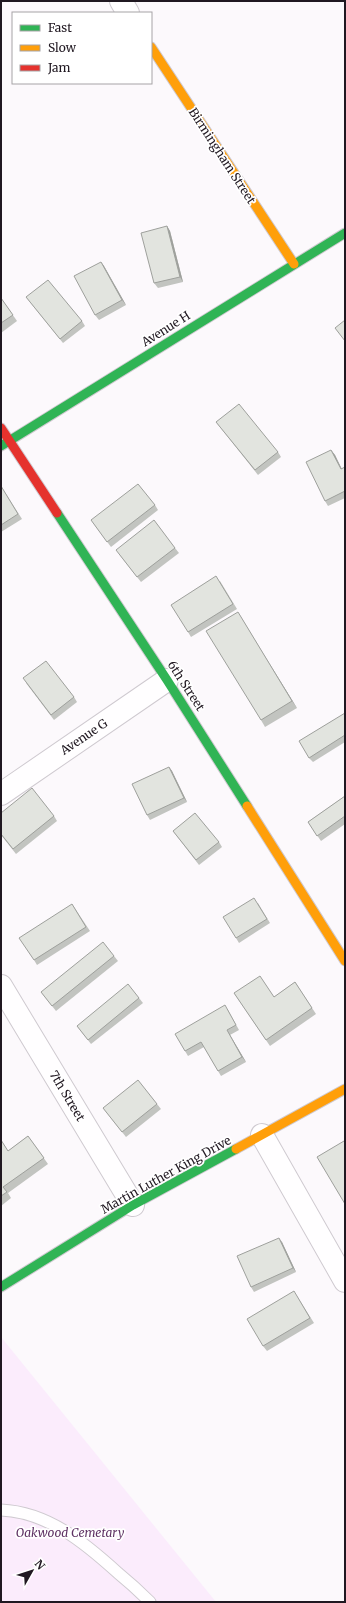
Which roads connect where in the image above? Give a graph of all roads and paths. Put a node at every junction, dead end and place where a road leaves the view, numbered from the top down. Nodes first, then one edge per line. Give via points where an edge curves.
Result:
1 (121, 1) edge
2 (127, 12) edge
3 (152, 49) edge
4 (345, 233) edge
5 (294, 264) junction
6 (1, 428) edge
7 (9, 441) junction
8 (1, 446) edge
9 (167, 680) junction
10 (1, 794) edge
11 (345, 961) edge
12 (1, 986) edge
13 (345, 1089) edge
14 (262, 1135) junction
15 (132, 1205) junction
16 (345, 1280) edge
17 (1, 1287) edge
18 (1, 1510) edge
19 (150, 1602) edge

1 - 2 street
3 - 5 street, Birmingham Street
4 - 5 street, Avenue H
5 - 7 street, Avenue H
6 - 7 street, 6th Street
7 - 8 street, Avenue H
7 - 9 street, 6th Street
9 - 10 street, Avenue G
9 - 11 street, 6th Street
12 - 15 street, 7th Street
13 - 14 street, Martin Luther King Drive
14 - 15 street, Martin Luther King Drive
14 - 16 street
15 - 17 street, Martin Luther King Drive
18 - 19 lane via 13,1510 43,1519 70,1534 99,1556

